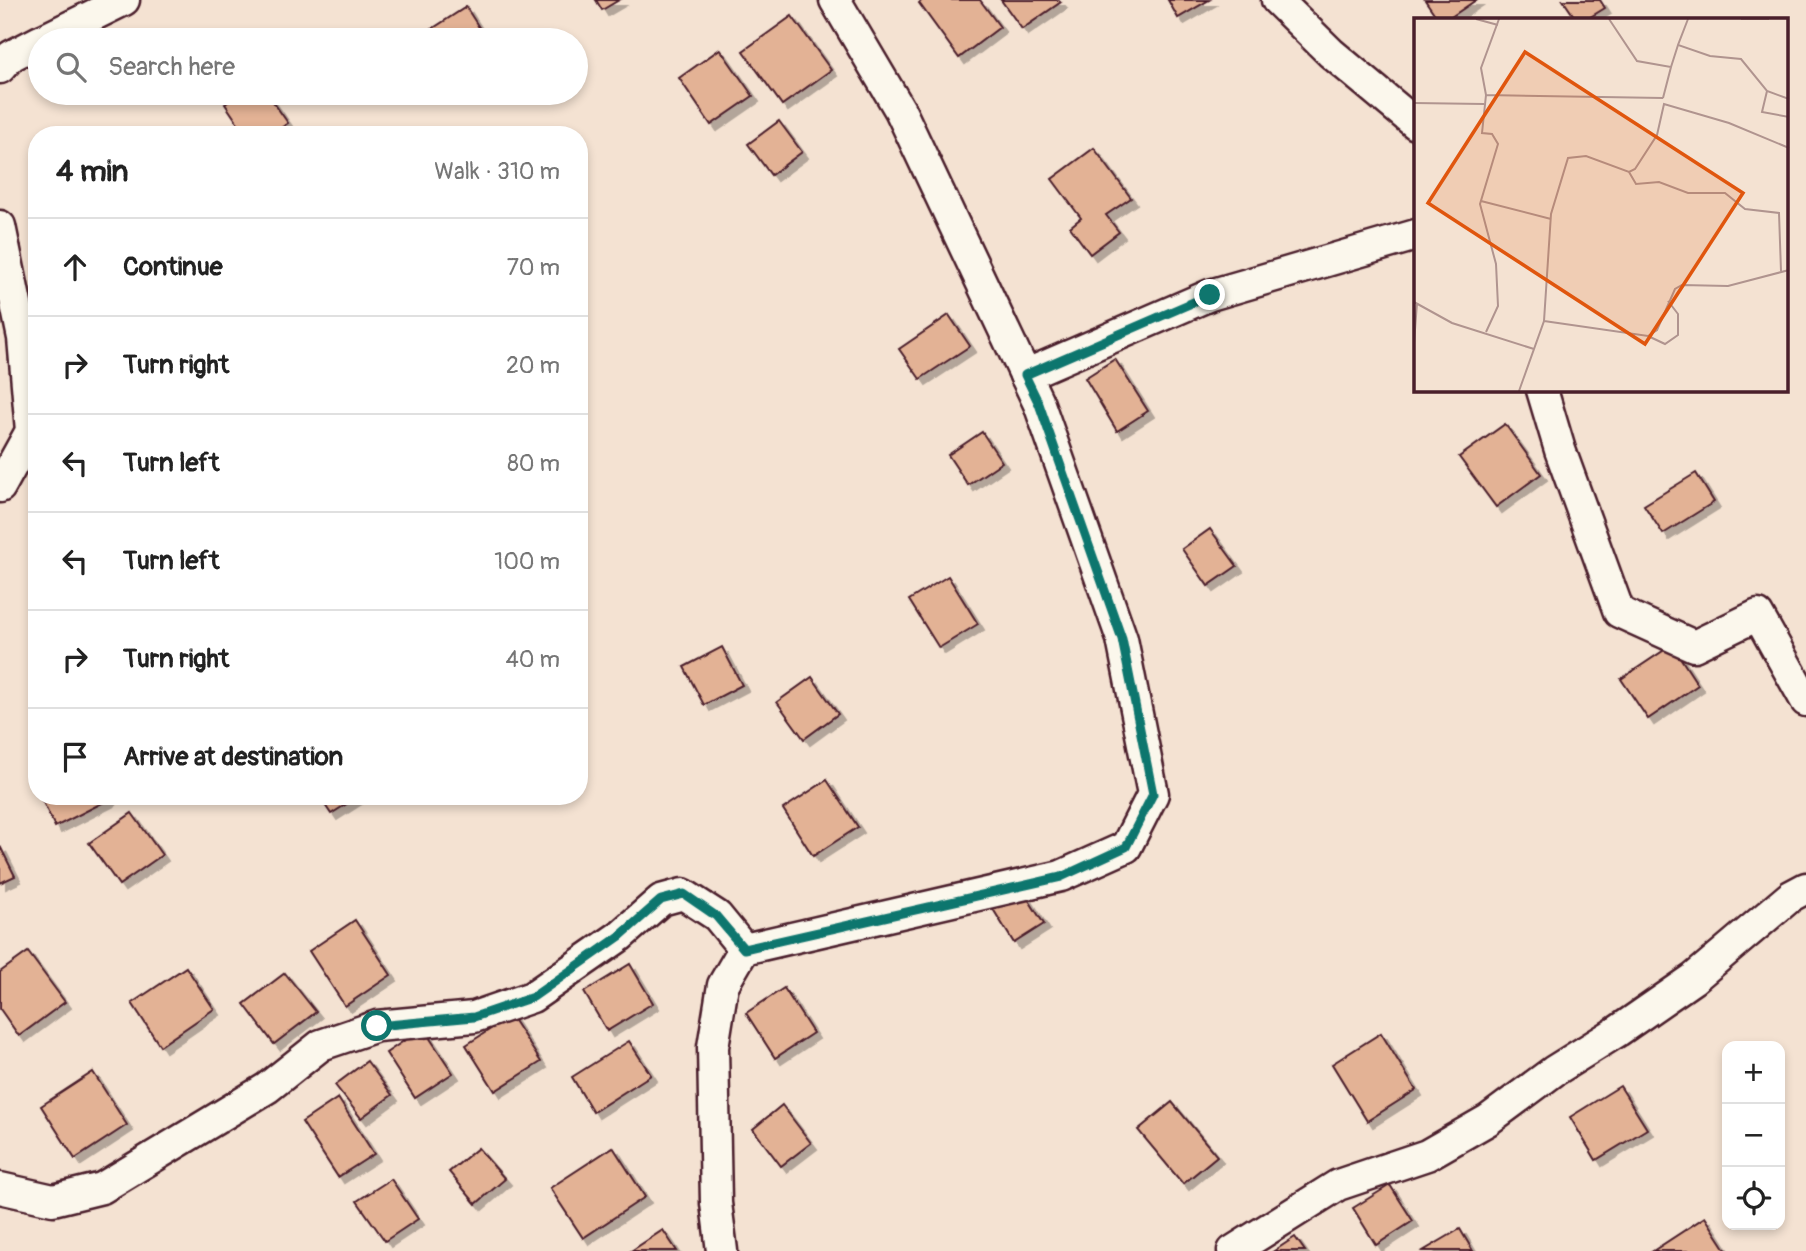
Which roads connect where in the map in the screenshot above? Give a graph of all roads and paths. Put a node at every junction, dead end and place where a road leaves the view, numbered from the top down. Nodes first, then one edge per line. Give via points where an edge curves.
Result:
1 (124, 0) edge
2 (835, 0) edge
3 (1277, 0) edge
4 (67, 28) edge
5 (28, 47) edge
6 (4, 59) edge
7 (1414, 122) edge
8 (0, 226) edge
9 (1414, 236) edge
10 (11, 338) edge
11 (1025, 375) junction
12 (1543, 392) edge
13 (28, 418) edge
14 (28, 437) edge
15 (0, 487) edge
16 (1806, 701) edge
17 (1806, 888) edge
18 (744, 949) junction
19 (0, 1188) edge
20 (722, 1251) edge
21 (1233, 1251) edge

1 - 4 street
2 - 11 street via 900,110
3 - 7 street via 1331,53
5 - 6 street
8 - 10 street
9 - 11 street via 1210,295
10 - 13 street
11 - 18 street via 1122,639 1153,794 1126,847 1061,877
12 - 16 street via 1619,612 1694,646 1758,615
14 - 15 street
17 - 21 street via 1693,979 1488,1120 1427,1155 1338,1185
18 - 19 street via 716,916 684,894 661,900 620,936 533,997 474,1017 377,1026 321,1045 267,1088 102,1188 53,1200
18 - 20 street via 723,985 713,1047 716,1203

